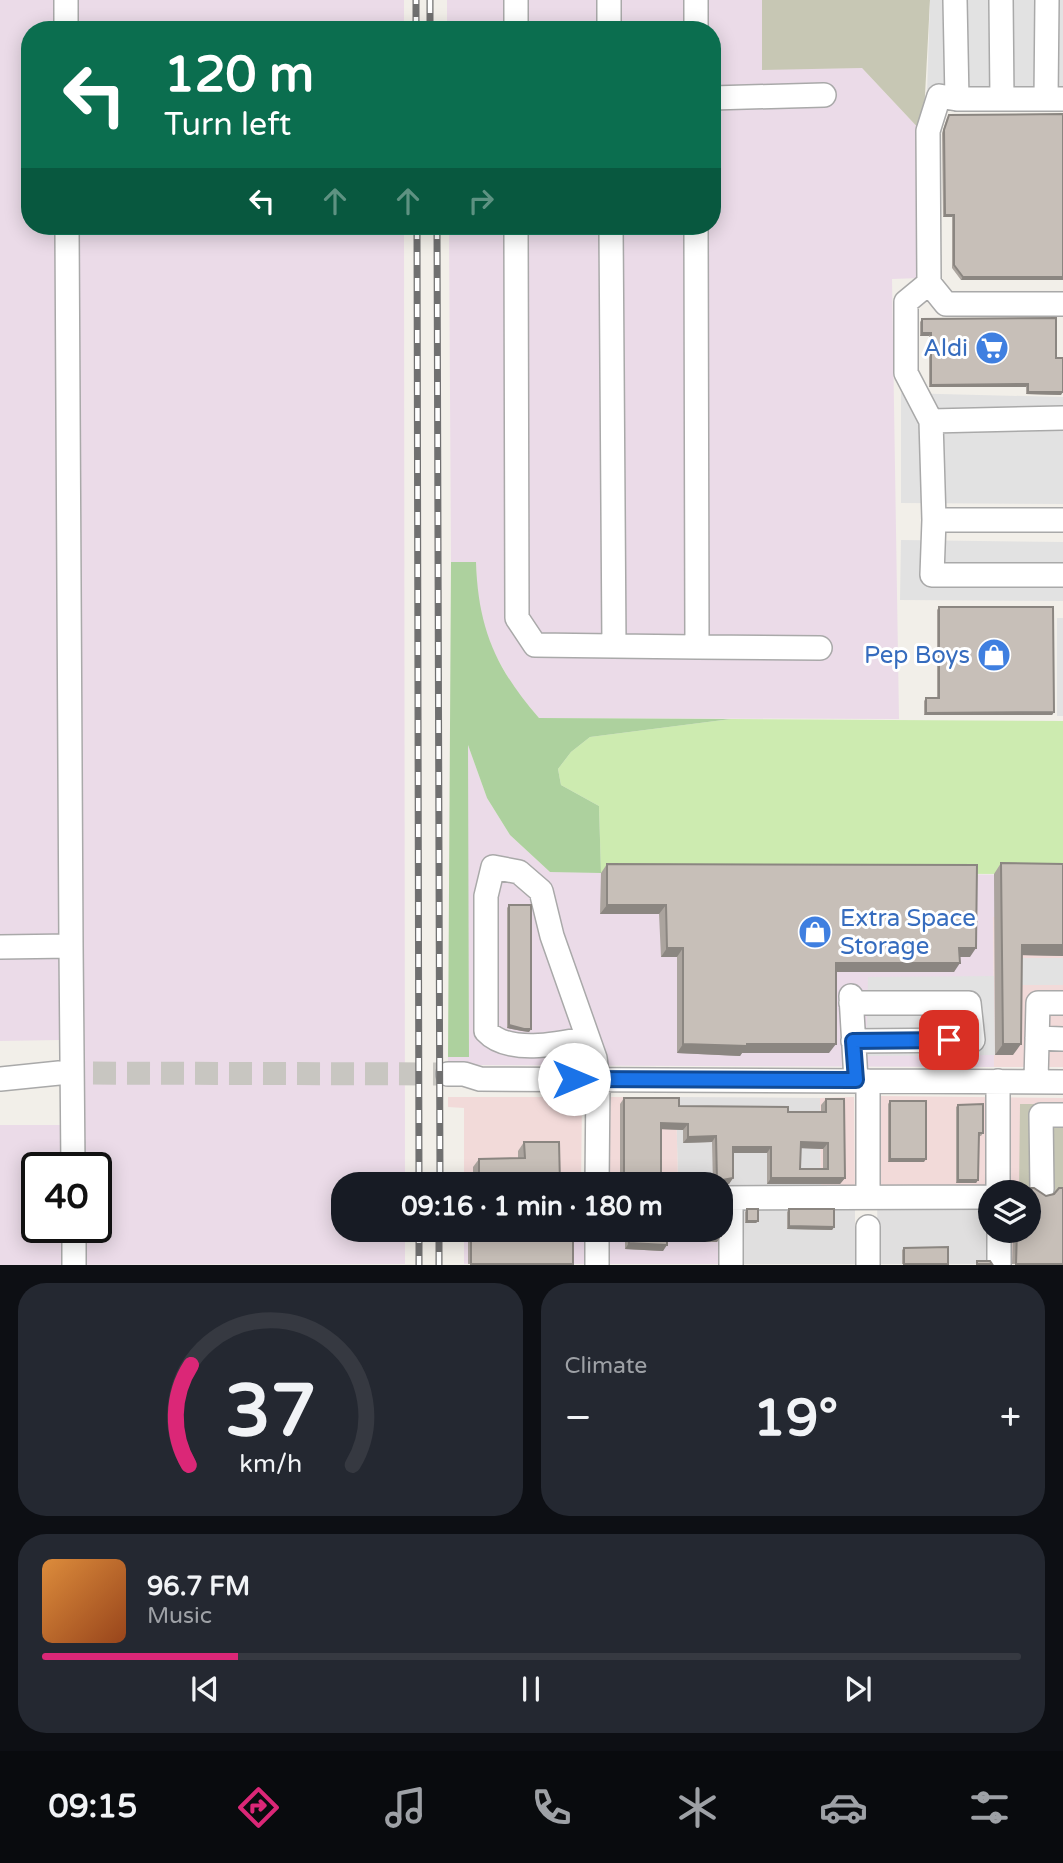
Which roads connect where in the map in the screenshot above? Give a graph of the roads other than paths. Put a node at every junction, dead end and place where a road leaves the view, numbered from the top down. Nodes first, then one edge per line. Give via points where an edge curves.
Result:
1 (66, 0) edge
2 (516, 0) edge
3 (609, 0) edge
4 (696, 0) edge
5 (955, 0) edge
6 (1001, 0) edge
7 (1048, 0) edge
8 (66, 21) edge
9 (516, 21) edge
10 (609, 21) edge
11 (696, 21) edge
12 (824, 95) dead end
13 (948, 97) junction
14 (721, 98) edge
15 (1002, 99) junction
16 (1054, 99) edge
17 (67, 235) edge
18 (516, 235) edge
19 (611, 235) edge
20 (696, 235) edge
21 (929, 283) junction
22 (1063, 304) edge
23 (1063, 418) edge
24 (931, 421) junction
25 (934, 520) junction
26 (1063, 520) edge
27 (1063, 575) edge
28 (614, 646) junction
29 (697, 647) junction
30 (820, 648) dead end
31 (71, 946) junction
32 (0, 947) edge
33 (1063, 1003) edge
34 (588, 1038) junction
35 (1037, 1038) junction
36 (1063, 1039) edge
37 (853, 1041) junction
38 (8, 1079) edge
39 (60, 1079) tunnel mouth
40 (448, 1079) tunnel mouth
41 (598, 1080) junction
42 (862, 1080) junction
43 (998, 1081) junction
44 (1037, 1081) junction
45 (1063, 1082) edge
46 (1063, 1115) edge
47 (73, 1152) edge
48 (597, 1172) edge
49 (998, 1180) edge
50 (1042, 1189) dead end
51 (868, 1197) junction
52 (978, 1197) edge
53 (733, 1198) edge
54 (868, 1227) dead end
55 (597, 1242) edge
56 (729, 1242) edge
57 (74, 1243) edge
58 (999, 1243) edge
59 (74, 1265) edge
60 (597, 1265) edge
61 (731, 1265) edge
62 (868, 1265) edge
63 (999, 1265) edge

1 - 8 street
2 - 9 street
3 - 10 street
4 - 11 street
5 - 13 street
6 - 15 street
7 - 16 street
12 - 14 street
13 - 15 street
13 - 21 street via 928,131
15 - 16 street
17 - 31 street
18 - 28 street via 517,618 535,645
19 - 28 street
20 - 29 street
21 - 22 street via 946,304
21 - 24 street via 906,302 906,373
23 - 24 street
24 - 25 street
25 - 26 street
25 - 27 street via 932,575
28 - 29 street
29 - 30 street
31 - 32 street
31 - 47 street
33 - 35 street via 1038,1003
34 - 34 street via 541,891 519,872 494,867 486,897 486,1031 494,1040 519,1044 560,1044
34 - 41 street
35 - 36 street
35 - 44 street
37 - 37 street via 973,1040 969,1003 851,999
37 - 42 street
38 - 39 street
40 - 41 street via 464,1074 480,1079
41 - 42 street
41 - 48 street
42 - 43 street
42 - 51 street
43 - 44 street
43 - 49 street
44 - 45 street
46 - 50 street via 1041,1115
51 - 52 street
51 - 53 street
54 - 62 street
55 - 60 street
56 - 61 street
57 - 59 street
58 - 63 street

